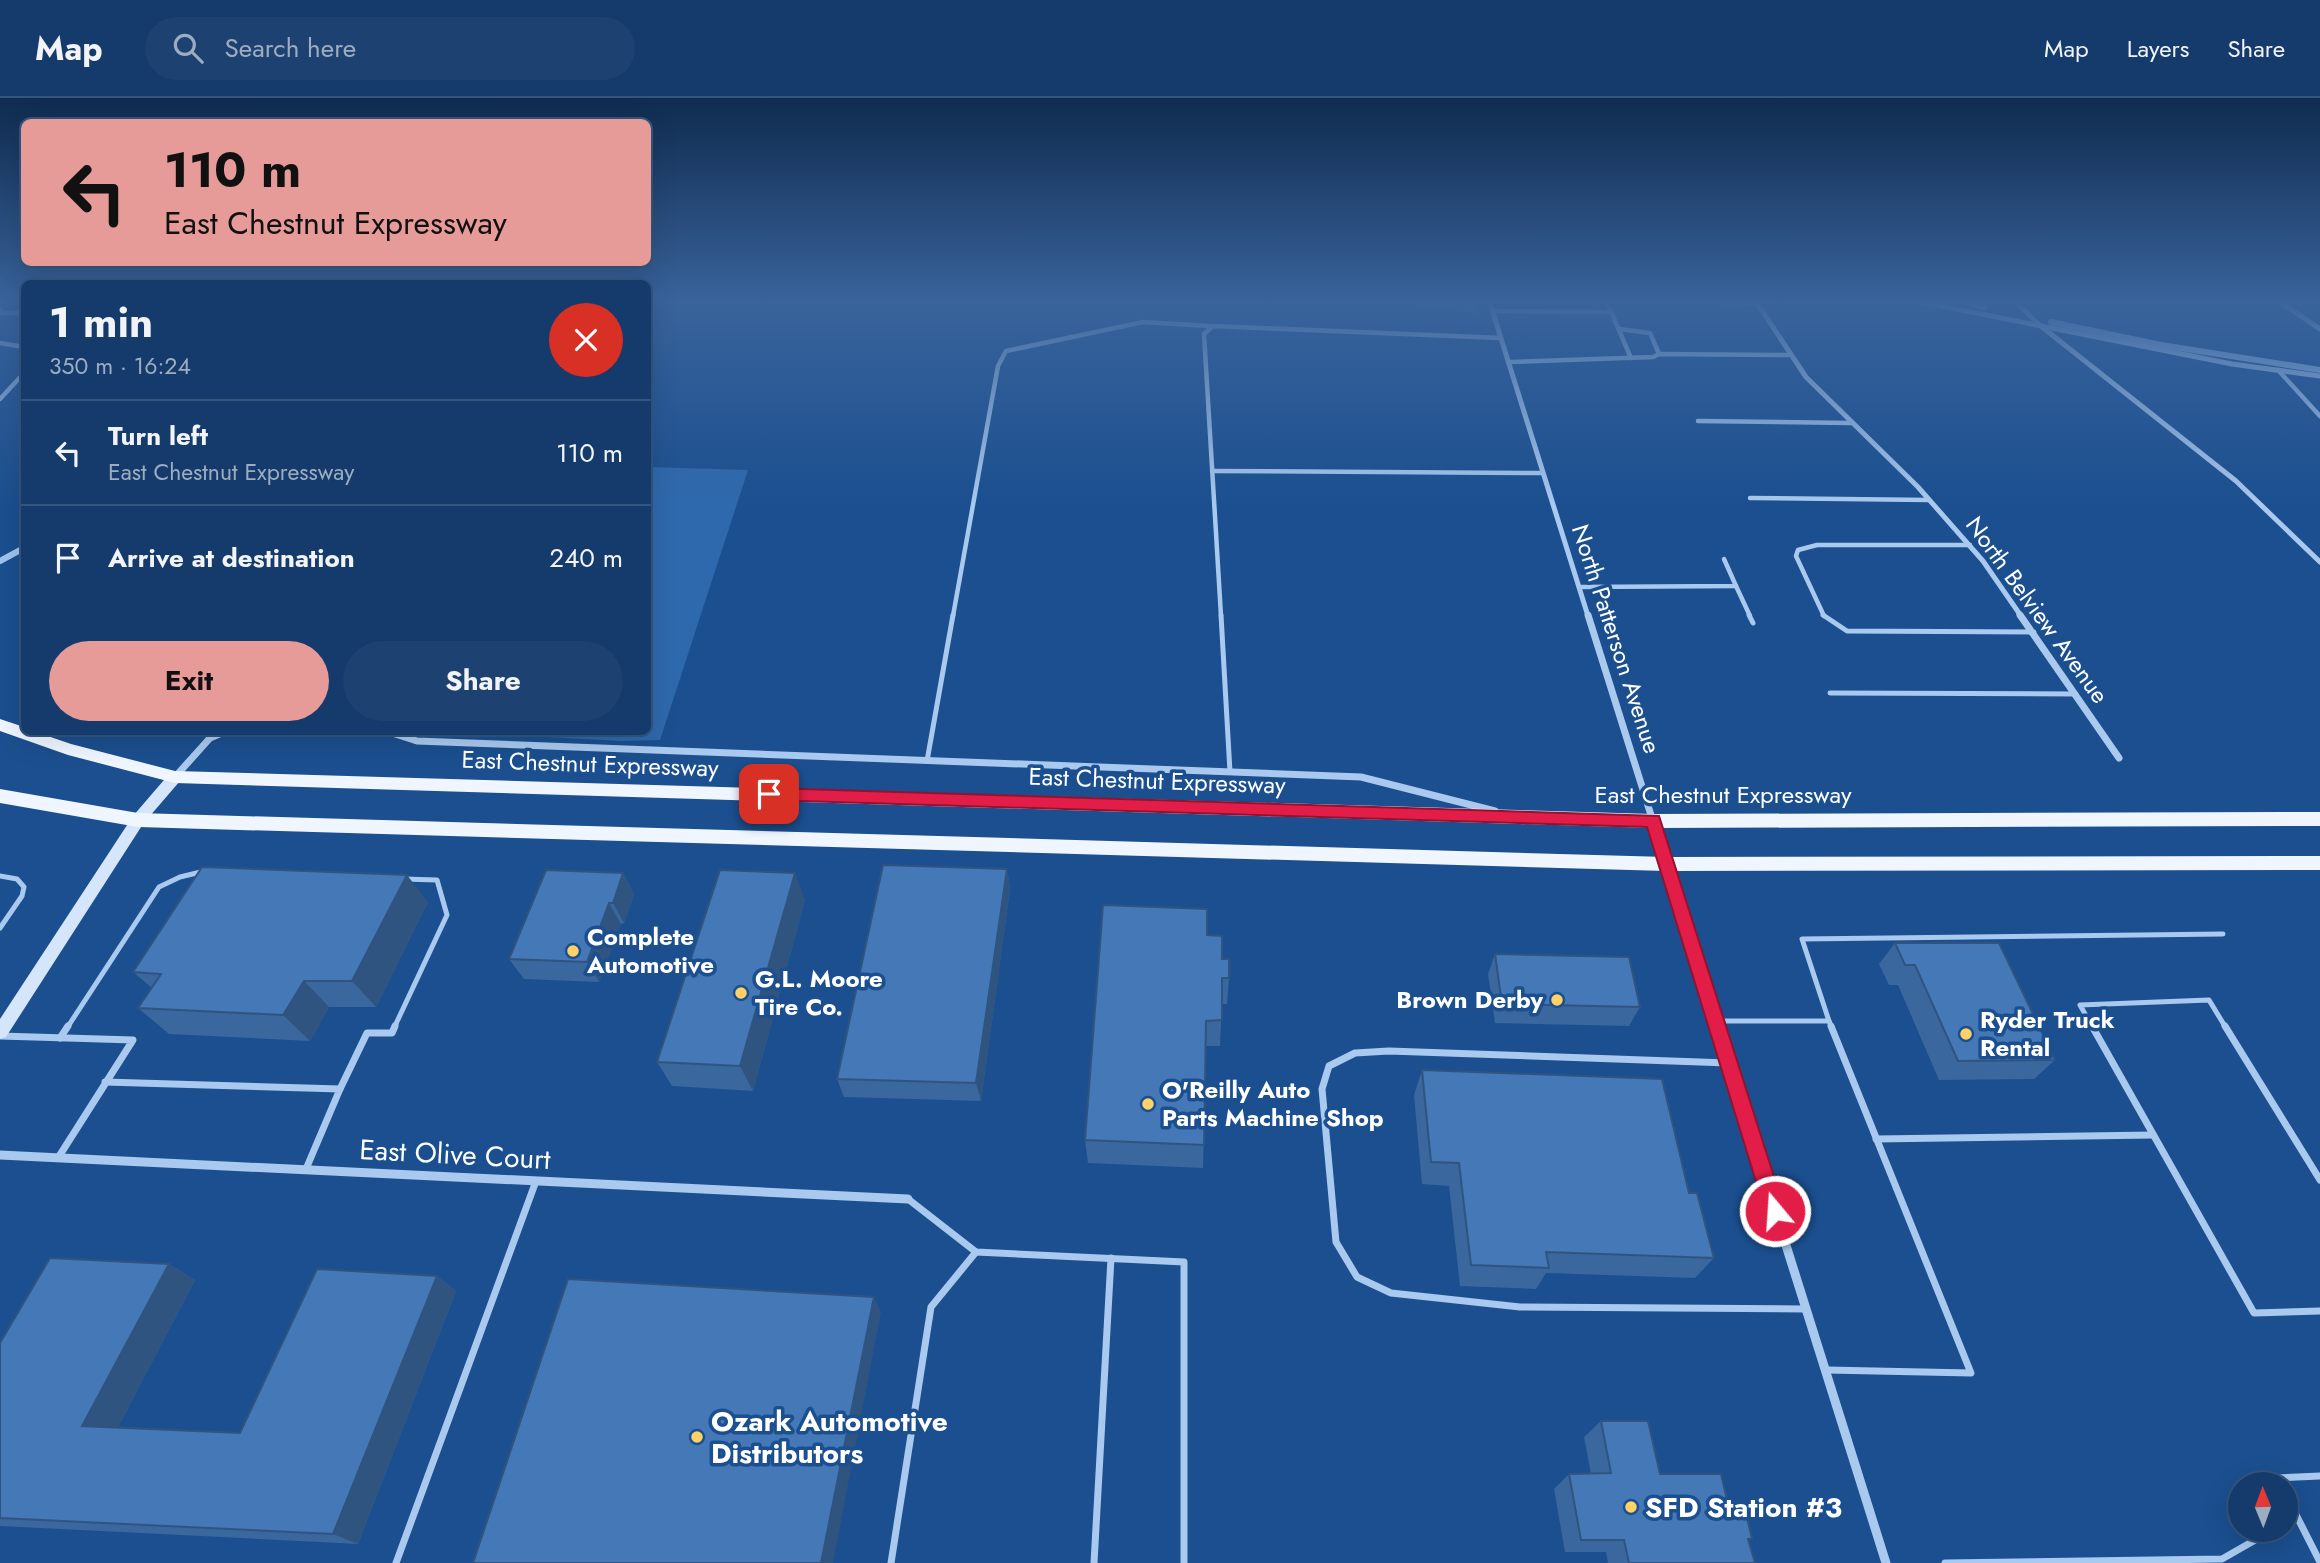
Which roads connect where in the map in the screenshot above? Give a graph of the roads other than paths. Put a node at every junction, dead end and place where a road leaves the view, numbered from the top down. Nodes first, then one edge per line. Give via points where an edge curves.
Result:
1 (998, 368) edge
2 (1206, 368) edge
3 (1510, 368) edge
4 (1800, 368) edge
5 (2094, 368) edge
6 (2270, 368) edge
7 (2278, 370) junction
8 (21, 376) edge
9 (2320, 376) edge
10 (0, 399) edge
11 (2320, 416) edge
12 (1698, 421) dead end
13 (1851, 424) junction
14 (1212, 471) junction
15 (1543, 473) junction
16 (1750, 498) dead end
17 (1929, 500) junction
18 (1970, 545) junction
19 (1724, 559) dead end
20 (2320, 562) edge
21 (1737, 586) junction
22 (1579, 587) junction
23 (1753, 623) dead end
24 (2034, 632) junction
25 (1830, 693) dead end
26 (2076, 694) junction
27 (0, 725) edge
28 (21, 732) edge
29 (30, 735) edge
30 (217, 735) edge
31 (398, 735) edge
32 (2119, 758) dead end
33 (928, 761) junction
34 (1230, 772) junction
35 (175, 777) junction
36 (0, 796) edge
37 (1512, 816) junction
38 (2320, 819) edge
39 (138, 820) junction
40 (1653, 821) junction
41 (2320, 863) edge
42 (1665, 864) junction
43 (215, 872) edge
44 (0, 876) edge
45 (395, 878) edge
46 (0, 928) edge
47 (2223, 934) dead end
48 (1715, 1021) junction
49 (1829, 1021) junction
50 (0, 1034) edge
51 (60, 1038) junction
52 (1728, 1063) junction
53 (106, 1083) junction
54 (340, 1089) junction
55 (2152, 1136) junction
56 (1876, 1139) junction
57 (0, 1155) edge
58 (58, 1158) junction
59 (305, 1170) junction
60 (2320, 1180) edge
61 (536, 1181) junction
62 (908, 1199) joint
63 (976, 1252) junction
64 (1111, 1258) junction
65 (1184, 1262) joint
66 (1806, 1309) junction
67 (2320, 1311) edge
68 (1827, 1370) junction
69 (2320, 1476) edge
70 (2298, 1479) edge
71 (2298, 1519) edge
72 (2252, 1542) edge
73 (2320, 1562) edge
74 (396, 1563) edge
75 (891, 1563) edge
76 (1094, 1563) edge
77 (1185, 1563) edge
78 (1886, 1563) edge
79 (1945, 1563) edge

1 - 33 lane
2 - 14 lane
3 - 15 street, North Patterson Avenue
4 - 13 street, North Belview Avenue
5 - 20 street via 2236,481
6 - 7 street
7 - 9 street
7 - 11 lane
8 - 10 lane
12 - 13 lane
13 - 17 street, North Belview Avenue
14 - 15 lane
14 - 34 lane
15 - 22 street, North Patterson Avenue
16 - 17 lane
17 - 18 street, North Belview Avenue
18 - 24 street, North Belview Avenue
18 - 24 lane via 1817,545 1798,550 1796,555 1825,618 1847,631
19 - 21 lane
21 - 22 lane
21 - 23 lane
22 - 40 street, North Patterson Avenue
24 - 26 street, North Belview Avenue
25 - 26 lane
26 - 32 street, North Belview Avenue
27 - 28 main road, East Chestnut Expressway
29 - 35 main road, East Chestnut Expressway
30 - 35 street
31 - 33 street via 417,741
33 - 34 street
34 - 37 street via 1362,777
35 - 37 main road, East Chestnut Expressway
35 - 39 street
36 - 39 main road
37 - 40 main road, East Chestnut Expressway
38 - 40 main road, East Chestnut Expressway
39 - 42 main road
39 - 50 street
40 - 42 street, North Patterson Avenue
41 - 42 main road
42 - 48 street, North Patterson Avenue
43 - 51 lane via 201,871 159,887
44 - 46 lane via 17,878 24,887
45 - 54 lane via 437,880 447,915 392,1033 367,1032
47 - 49 lane via 1802,939
48 - 49 lane
48 - 52 street, North Patterson Avenue
49 - 56 lane
50 - 51 lane
51 - 53 lane via 133,1040
52 - 66 street, North Patterson Avenue
52 - 66 lane via 1355,1053 1329,1066 1322,1089 1336,1242 1357,1277 1391,1293 1520,1307
53 - 54 lane
53 - 58 lane
54 - 59 lane
55 - 56 lane
55 - 60 lane via 2080,1004 2209,1000
55 - 67 lane via 2254,1313
56 - 68 lane via 1971,1373
57 - 58 street, East Olive Court
58 - 59 street, East Olive Court
59 - 61 street, East Olive Court
61 - 62 street, East Olive Court
61 - 74 lane
62 - 63 lane
63 - 64 lane
63 - 75 lane via 931,1307
64 - 65 lane
64 - 76 lane
65 - 77 lane
66 - 68 street, North Patterson Avenue
68 - 78 street, North Patterson Avenue
69 - 70 lane
71 - 73 lane
72 - 79 lane via 2222,1559

